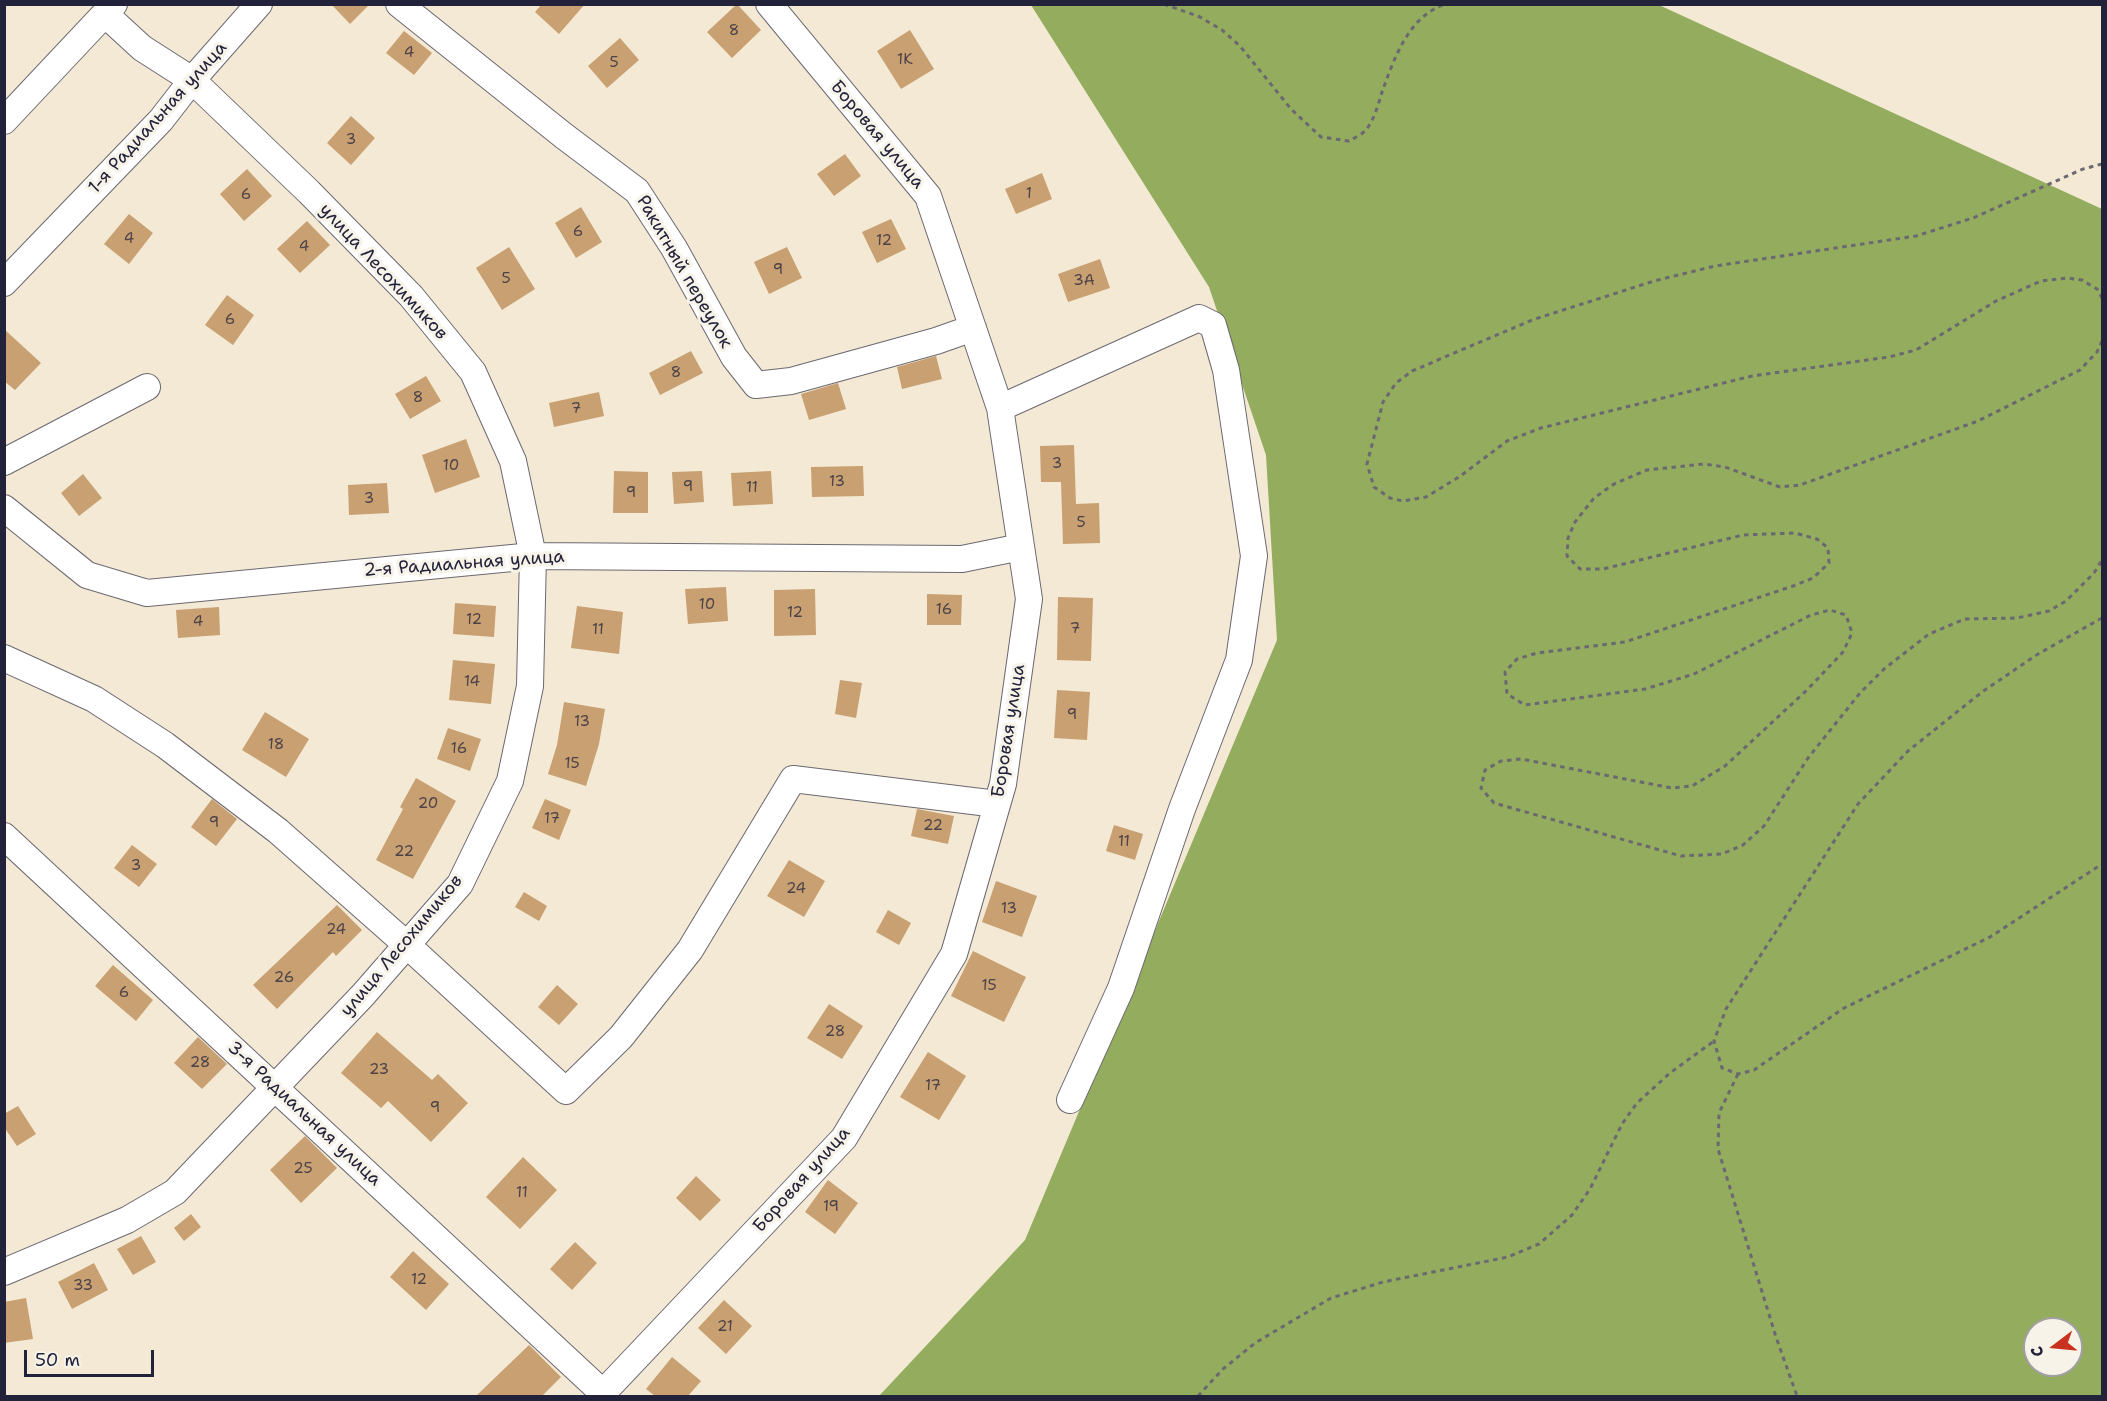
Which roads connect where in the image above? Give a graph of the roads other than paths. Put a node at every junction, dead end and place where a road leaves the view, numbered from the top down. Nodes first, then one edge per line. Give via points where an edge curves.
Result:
1 (259, 4) edge
2 (399, 4) edge
3 (769, 4) edge
4 (110, 9) edge
5 (192, 80) junction
6 (4, 122) edge
7 (4, 283) edge
8 (973, 328) junction
9 (147, 387) dead end
10 (1000, 408) junction
11 (4, 462) edge
12 (4, 508) edge
13 (1021, 547) junction
14 (534, 556) junction
15 (4, 658) edge
16 (997, 804) junction
17 (4, 836) edge
18 (407, 945) junction
19 (275, 1087) junction
20 (1070, 1100) dead end
21 (4, 1272) edge
22 (602, 1395) edge

1 - 5 street, 1-я Радиальная улица
2 - 8 street, Ракитный переулок via 637,191 674,248 734,357 756,385 791,381
3 - 8 street, Боровая улица via 928,196
4 - 5 street, улица Лесохимиков via 142,48
4 - 6 street
5 - 7 street, 1-я Радиальная улица via 161,120
5 - 14 street, улица Лесохимиков via 411,296 473,372 513,461
8 - 10 street, Боровая улица
9 - 11 street
10 - 13 street, Боровая улица
10 - 20 street via 1199,318 1213,325 1228,381 1254,556 1239,660 1182,809 1121,988
12 - 14 street, 2-я Радиальная улица via 87,576 147,593
13 - 14 street, 2-я Радиальная улица via 962,559
13 - 16 street, Боровая улица via 1029,599
14 - 18 street, улица Лесохимиков via 530,686 510,781 460,884
15 - 18 street via 94,699 165,745 278,831
16 - 18 street via 793,779 690,950 621,1037 566,1091
16 - 22 street, Боровая улица via 954,954 844,1138
17 - 19 street, 3-я Радиальная улица
18 - 19 street, улица Лесохимиков
19 - 21 street, улица Лесохимиков via 175,1192 127,1220
19 - 22 street, 3-я Радиальная улица

